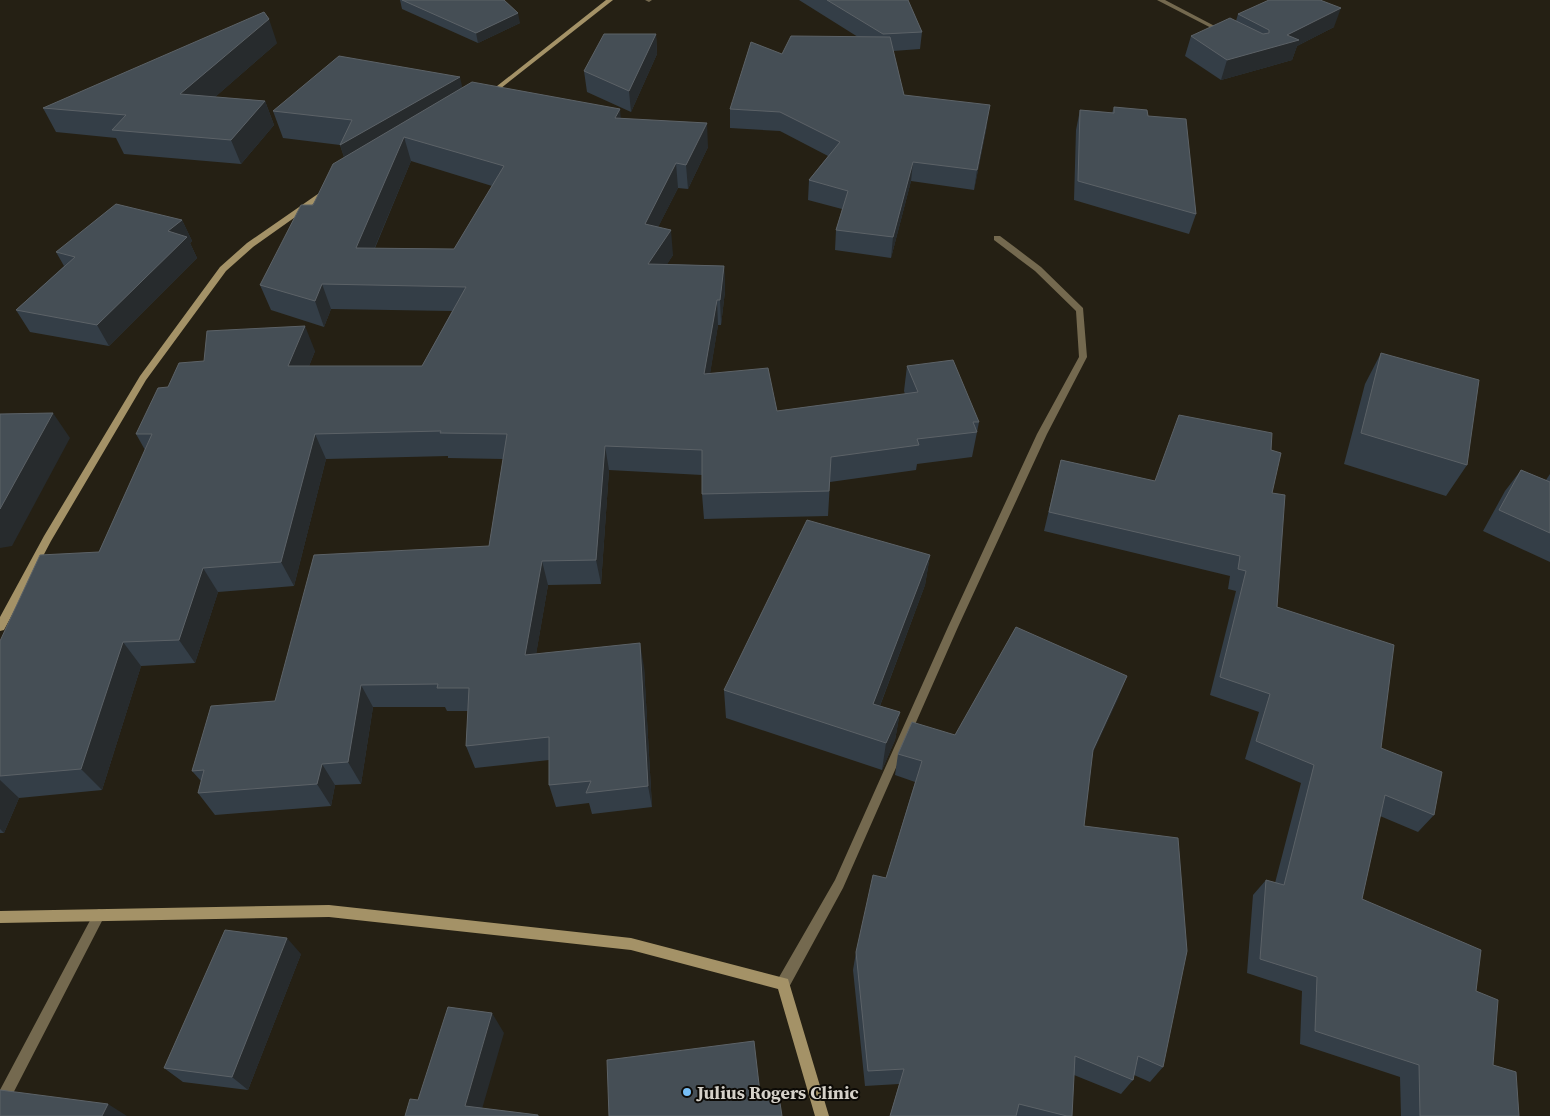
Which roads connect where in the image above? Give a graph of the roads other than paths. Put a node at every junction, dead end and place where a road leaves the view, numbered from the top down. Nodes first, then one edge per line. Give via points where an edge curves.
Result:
1 (610, 0) edge
2 (1160, 0) edge
3 (1230, 35) edge
4 (484, 97) edge
5 (336, 186) edge
6 (998, 238) dead end
7 (0, 627) edge
8 (99, 915) junction
9 (0, 917) edge
10 (783, 984) junction
11 (0, 1104) edge
12 (822, 1116) edge

1 - 4 street
2 - 3 street
5 - 7 street via 250,245 223,269 143,378 47,539
6 - 10 street via 1038,269 1080,310 1083,357 1038,442 839,884
8 - 9 street
8 - 10 street via 329,911 631,944
8 - 11 street
10 - 12 street

